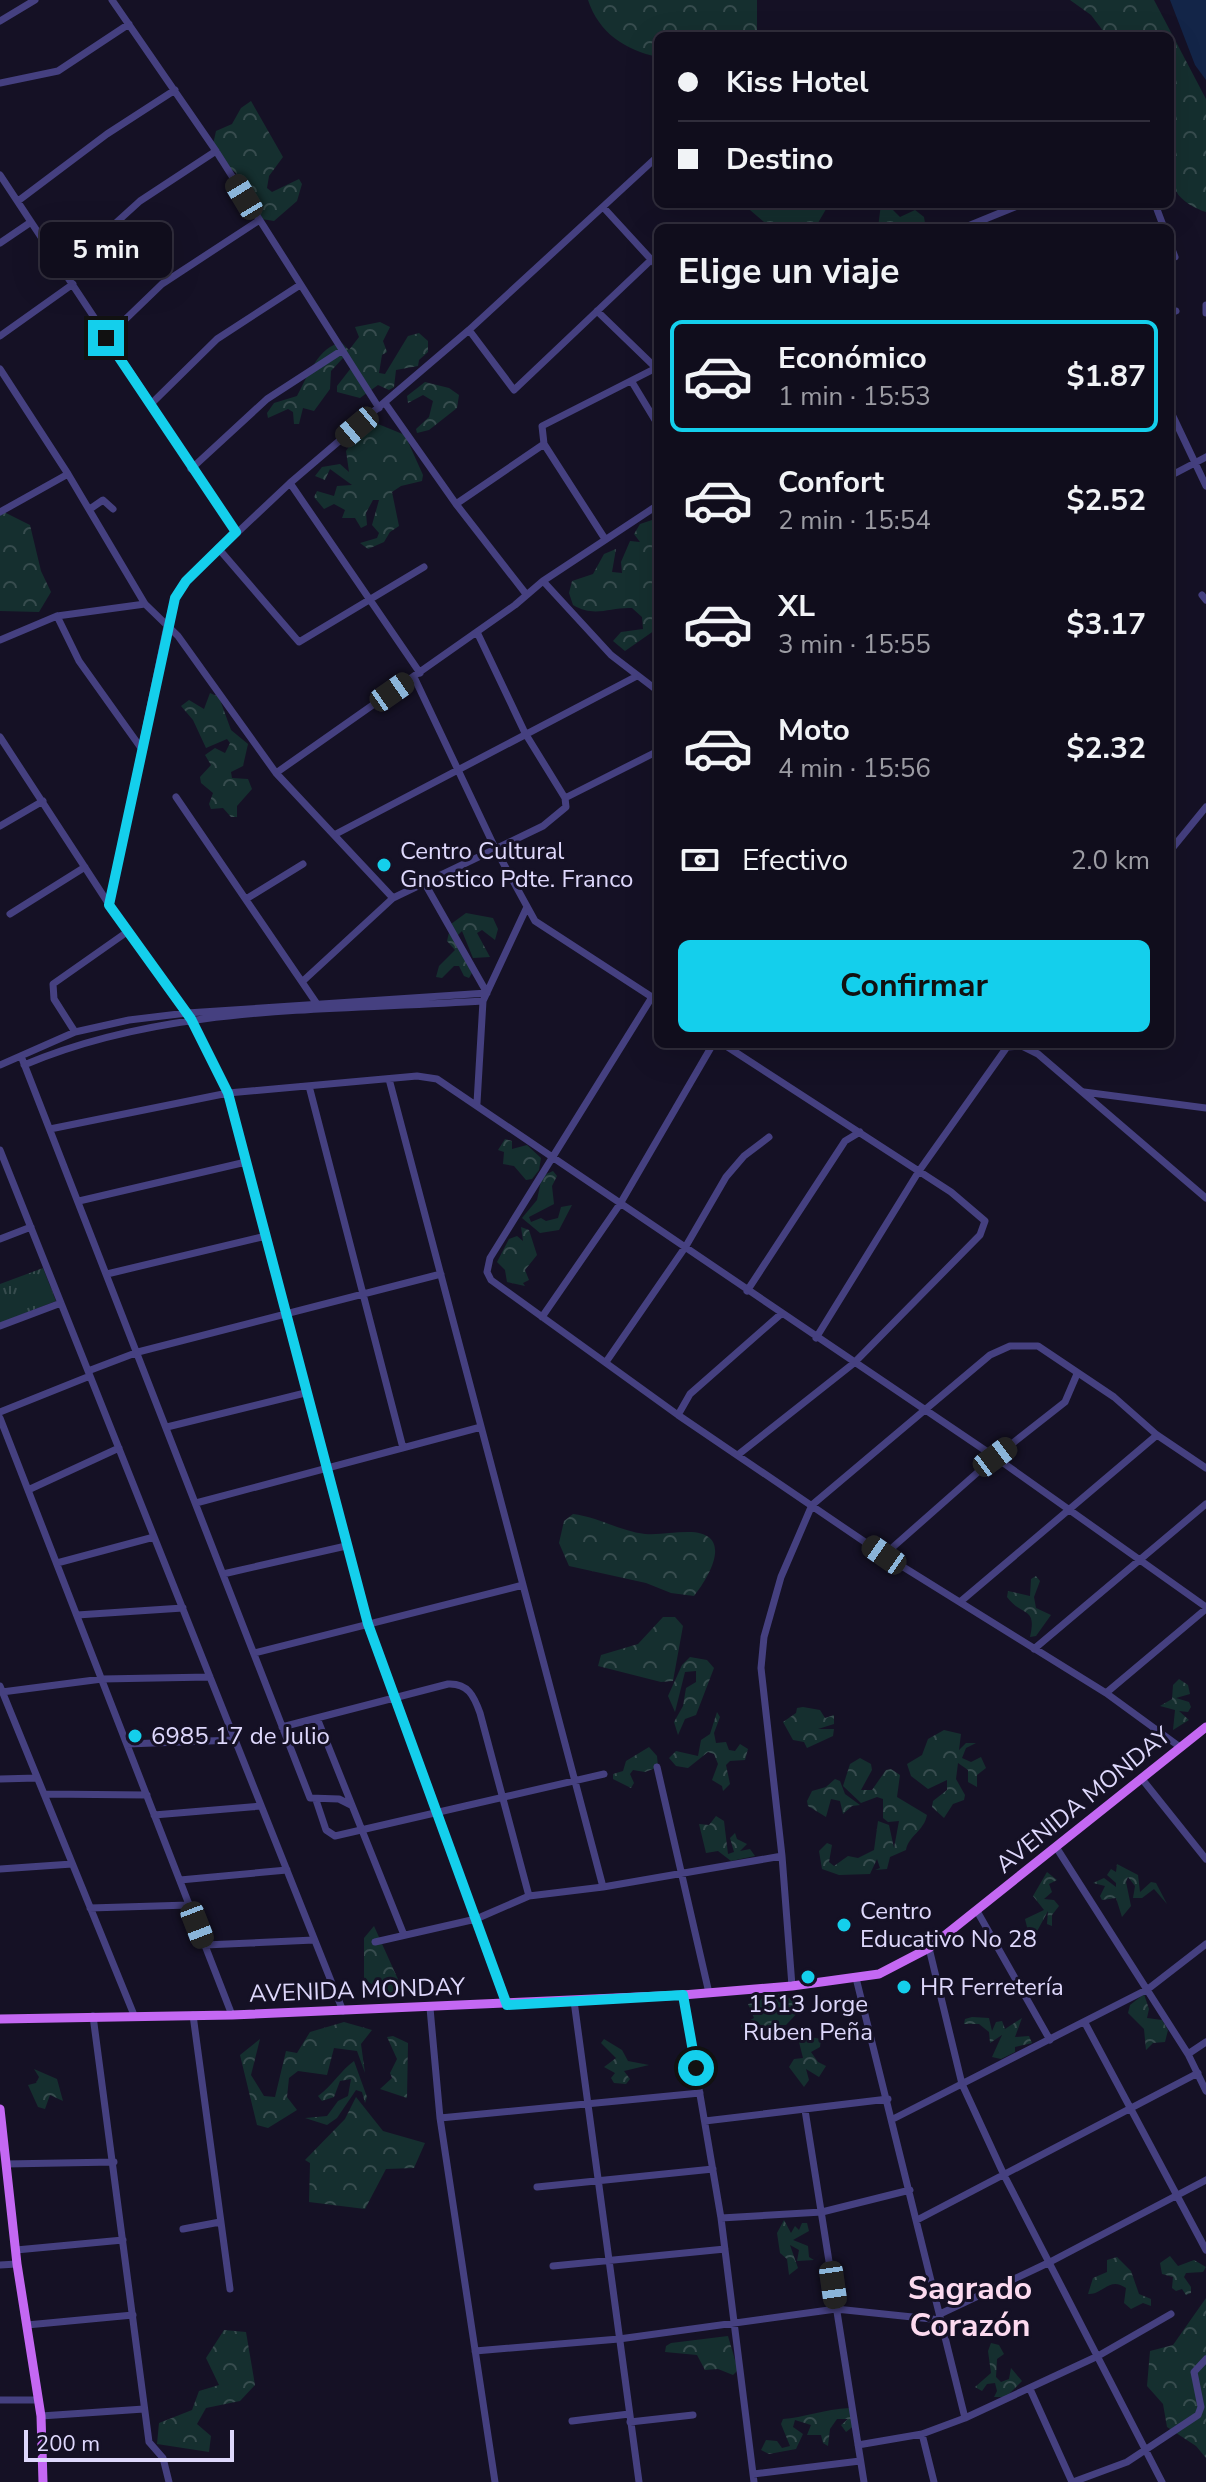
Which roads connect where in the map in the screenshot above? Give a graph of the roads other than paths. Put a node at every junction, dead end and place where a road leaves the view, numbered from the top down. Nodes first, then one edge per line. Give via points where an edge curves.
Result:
1 (35, 0) edge
2 (112, 0) edge
3 (0, 21) edge
4 (129, 24) junction
5 (0, 83) edge
6 (175, 90) junction
7 (216, 151) junction
8 (654, 160) edge
9 (0, 175) edge
10 (18, 201) junction
11 (603, 207) junction
12 (1013, 208) edge
13 (258, 221) junction
14 (31, 222) junction
15 (976, 224) edge
16 (0, 243) edge
17 (651, 260) junction
18 (654, 263) edge
19 (64, 270) junction
20 (73, 284) junction
21 (300, 285) junction
22 (1206, 305) edge
23 (597, 311) junction
24 (1206, 313) edge
25 (469, 330) junction
26 (0, 336) edge
27 (106, 338) junction
28 (341, 351) junction
29 (654, 364) edge
30 (0, 369) edge
31 (654, 369) edge
32 (632, 382) junction
33 (151, 404) junction
34 (382, 405) junction
35 (654, 418) edge
36 (1174, 419) edge
37 (544, 444) junction
38 (1206, 457) edge
39 (1194, 462) junction
40 (191, 469) junction
41 (68, 474) junction
42 (1174, 474) edge
43 (290, 483) junction
44 (1206, 486) edge
45 (456, 504) junction
46 (654, 508) edge
47 (90, 509) junction
48 (113, 509) dead end
49 (0, 512) edge
50 (236, 532) junction
51 (605, 539) junction
52 (218, 548) junction
53 (424, 567) dead end
54 (543, 581) junction
55 (526, 594) junction
56 (373, 601) junction
57 (145, 604) junction
58 (57, 616) junction
59 (167, 626) junction
60 (477, 632) junction
61 (0, 640) edge
62 (417, 675) junction
63 (637, 676) junction
64 (654, 688) edge
65 (525, 733) junction
66 (0, 738) edge
67 (141, 748) junction
68 (654, 753) edge
69 (458, 770) junction
70 (276, 773) junction
71 (176, 797) dead end
72 (565, 798) junction
73 (43, 801) junction
74 (1206, 807) edge
75 (0, 826) edge
76 (334, 835) junction
77 (1174, 846) edge
78 (495, 848) junction
79 (303, 864) dead end
80 (85, 867) junction
81 (424, 882) junction
82 (393, 898) junction
83 (246, 899) junction
84 (109, 905) junction
85 (526, 909) junction
86 (10, 914) dead end
87 (127, 932) junction
88 (303, 981) junction
89 (487, 993) junction
90 (654, 998) edge
91 (483, 1001) junction
92 (654, 1001) edge
93 (317, 1004) junction
94 (189, 1016) junction
95 (75, 1032) junction
96 (711, 1048) edge
97 (729, 1048) edge
98 (1006, 1048) edge
99 (1029, 1048) edge
100 (21, 1056) junction
101 (0, 1065) edge
102 (24, 1065) junction
103 (389, 1079) junction
104 (309, 1086) junction
105 (1082, 1092) junction
106 (228, 1093) junction
107 (477, 1103) junction
108 (1206, 1108) edge
109 (50, 1129) junction
110 (860, 1132) junction
111 (769, 1137) dead end
112 (0, 1152) edge
113 (553, 1159) junction
114 (246, 1162) junction
115 (919, 1171) junction
116 (1206, 1184) edge
117 (1196, 1190) junction
118 (1206, 1198) edge
119 (79, 1201) junction
120 (620, 1204) junction
121 (31, 1227) junction
122 (266, 1236) junction
123 (0, 1239) edge
124 (686, 1246) junction
125 (107, 1274) junction
126 (441, 1274) junction
127 (747, 1291) junction
128 (363, 1294) junction
129 (61, 1303) junction
130 (287, 1314) junction
131 (781, 1314) junction
132 (542, 1317) junction
133 (0, 1326) edge
134 (816, 1338) junction
135 (138, 1352) junction
136 (606, 1362) junction
137 (854, 1363) junction
138 (89, 1373) junction
139 (1077, 1374) junction
140 (305, 1393) junction
141 (926, 1412) junction
142 (0, 1415) edge
143 (678, 1415) junction
144 (167, 1427) junction
145 (481, 1427) junction
146 (1157, 1435) junction
147 (119, 1448) junction
148 (403, 1448) junction
149 (739, 1454) junction
150 (995, 1457) junction
151 (325, 1468) junction
152 (1206, 1468) edge
153 (28, 1490) junction
154 (196, 1503) junction
155 (1206, 1504) edge
156 (812, 1505) junction
157 (1069, 1510) junction
158 (154, 1537) junction
159 (346, 1546) junction
160 (884, 1555) junction
161 (1140, 1560) junction
162 (57, 1563) junction
163 (223, 1574) junction
164 (523, 1585) junction
165 (960, 1602) junction
166 (183, 1608) junction
167 (1206, 1608) edge
168 (77, 1615) junction
169 (368, 1624) junction
170 (1034, 1649) junction
171 (254, 1653) junction
172 (210, 1677) junction
173 (102, 1679) junction
174 (1, 1689) edge
175 (1106, 1693) junction
176 (397, 1698) junction
177 (317, 1718) junction
178 (282, 1727) junction
179 (1206, 1727) edge
180 (235, 1740) junction
181 (127, 1744) junction
182 (1180, 1747) junction
183 (657, 1767) dead end
184 (604, 1774) dead end
185 (37, 1778) junction
186 (0, 1779) edge
187 (1142, 1779) junction
188 (575, 1780) junction
189 (44, 1794) junction
190 (147, 1795) junction
191 (504, 1796) junction
192 (316, 1800) junction
193 (351, 1805) junction
194 (261, 1806) junction
195 (438, 1810) junction
196 (154, 1815) junction
197 (362, 1827) junction
198 (1056, 1847) junction
199 (782, 1856) junction
200 (1206, 1859) edge
201 (72, 1864) junction
202 (0, 1869) edge
203 (287, 1870) junction
204 (680, 1872) junction
205 (180, 1880) junction
206 (603, 1887) junction
207 (529, 1896) junction
208 (189, 1905) junction
209 (90, 1908) junction
210 (977, 1911) junction
211 (476, 1919) junction
212 (404, 1935) junction
213 (314, 1940) junction
214 (375, 1942) dead end
215 (1206, 1944) edge
216 (205, 1945) junction
217 (929, 1948) junction
218 (856, 1978) junction
219 (792, 1986) junction
220 (1148, 1989) junction
221 (709, 1993) junction
222 (683, 1995) junction
223 (574, 2001) junction
224 (507, 2005) junction
225 (430, 2008) junction
226 (343, 2011) junction
227 (134, 2015) junction
228 (193, 2015) junction
229 (232, 2015) junction
230 (93, 2016) junction
231 (0, 2019) edge
232 (1085, 2023) junction
233 (1050, 2040) junction
234 (1206, 2042) edge
235 (1188, 2054) junction
236 (1198, 2073) junction
237 (962, 2084) junction
238 (1206, 2091) edge
239 (700, 2093) junction
240 (888, 2099) junction
241 (589, 2103) junction
242 (1130, 2108) junction
243 (0, 2109) edge
244 (805, 2110) junction
245 (440, 2118) junction
246 (893, 2119) junction
247 (705, 2121) junction
248 (2, 2144) edge
249 (114, 2162) junction
250 (6, 2164) junction
251 (713, 2169) junction
252 (1004, 2175) junction
253 (1206, 2180) edge
254 (600, 2181) junction
255 (537, 2187) dead end
256 (910, 2190) junction
257 (1177, 2196) junction
258 (822, 2212) junction
259 (721, 2218) junction
260 (917, 2220) junction
261 (220, 2222) junction
262 (183, 2229) dead end
263 (123, 2240) junction
264 (725, 2249) junction
265 (16, 2250) junction
266 (1206, 2250) edge
267 (609, 2261) junction
268 (1050, 2262) junction
269 (17, 2264) junction
270 (0, 2265) edge
271 (553, 2266) dead end
272 (230, 2289) dead end
273 (836, 2309) junction
274 (1171, 2314) dead end
275 (133, 2315) junction
276 (940, 2317) junction
277 (734, 2323) junction
278 (27, 2325) junction
279 (619, 2339) junction
280 (475, 2351) junction
281 (1098, 2356) junction
282 (1206, 2359) edge
283 (1030, 2389) junction
284 (0, 2400) edge
285 (39, 2400) junction
286 (144, 2409) junction
287 (693, 2415) dead end
288 (41, 2416) junction
289 (629, 2418) junction
290 (965, 2418) junction
291 (572, 2421) dead end
292 (922, 2434) junction
293 (858, 2445) junction
294 (1145, 2448) junction
295 (860, 2461) junction
296 (754, 2478) edge
297 (43, 2482) edge
298 (169, 2482) edge
299 (495, 2482) edge
300 (639, 2482) edge
301 (864, 2482) edge
302 (934, 2482) edge
303 (1073, 2482) edge
304 (1162, 2482) edge

1 - 3 street
2 - 4 street
4 - 5 street via 58,71
4 - 6 street
6 - 7 street
6 - 10 street
7 - 13 street
7 - 19 street via 140,201
8 - 11 street
9 - 10 street
10 - 14 street
11 - 17 street
11 - 25 street
12 - 15 street
13 - 21 street
13 - 27 street via 162,284
14 - 16 street
14 - 19 street
17 - 18 street
17 - 23 street
19 - 20 street
20 - 26 street
20 - 27 street
21 - 28 street
21 - 33 street via 217,339
22 - 24 street
23 - 25 street via 514,390
23 - 29 street
25 - 34 street
27 - 33 street
28 - 34 street
28 - 40 street via 267,399
30 - 41 street
31 - 32 street
32 - 35 street
32 - 37 street via 546,423
33 - 40 street
34 - 43 street
34 - 45 street
36 - 39 street
37 - 45 street
37 - 51 street
38 - 39 street
39 - 42 street
39 - 44 street
40 - 50 street
41 - 47 street
41 - 49 street
43 - 50 street
43 - 56 street
45 - 55 street
46 - 51 street
47 - 48 street via 103,500
47 - 57 street
50 - 52 street
51 - 54 street
52 - 56 street via 299,642
52 - 59 street via 175,598
53 - 56 street
54 - 55 street
54 - 63 street
55 - 60 street
56 - 62 street
57 - 58 street
57 - 59 street
58 - 61 street
58 - 67 street via 79,661
59 - 67 street
59 - 70 street
60 - 62 street
60 - 65 street
62 - 69 street
62 - 70 street
63 - 64 street
63 - 65 street
65 - 69 street
65 - 72 street
66 - 73 street
67 - 84 street
68 - 72 street
69 - 76 street
69 - 78 street
70 - 76 street
71 - 83 street
72 - 78 street via 564,811 543,826
73 - 75 street
73 - 80 street
74 - 77 street
76 - 82 street
78 - 81 street
78 - 85 street
79 - 83 street
80 - 84 street
80 - 86 street
81 - 82 street
81 - 89 street
82 - 88 street
83 - 88 street
84 - 87 street
85 - 89 street
85 - 90 street via 549,933
87 - 94 street
87 - 95 street via 53,984 54,999
88 - 93 street
89 - 91 street
89 - 93 street
91 - 94 street
91 - 107 street
92 - 113 street
93 - 94 street
94 - 95 street
94 - 102 street via 90,1039
94 - 106 street
95 - 100 street
96 - 120 street
97 - 110 street
98 - 115 street
99 - 105 street
100 - 101 street
100 - 102 street
102 - 109 street
103 - 104 street
103 - 107 street via 437,1079
103 - 126 street
104 - 106 street
104 - 128 street
105 - 108 street
105 - 117 street
106 - 109 street
106 - 114 street
107 - 113 street
109 - 119 street
110 - 115 street
110 - 127 street via 845,1141
111 - 124 street via 726,1177
112 - 121 street
113 - 120 street
113 - 132 street via 490,1258 487,1272
114 - 119 street
114 - 122 street
115 - 134 street
115 - 137 street via 982,1215 985,1227
116 - 117 street
117 - 118 street
119 - 125 street
120 - 124 street
120 - 132 street
121 - 123 street
121 - 129 street
122 - 125 street
122 - 130 street
124 - 127 street
124 - 136 street
125 - 135 street
126 - 128 street
126 - 145 street
127 - 131 street
128 - 130 street
128 - 148 street
129 - 133 street
129 - 138 street
130 - 135 street
130 - 140 street
131 - 134 street
131 - 143 street via 690,1394
132 - 136 street
134 - 137 street
135 - 138 street
135 - 144 street
136 - 143 street
137 - 141 street
137 - 149 street
138 - 142 street
138 - 147 street
139 - 141 street via 1038,1346 1010,1346 990,1355
139 - 146 street via 1114,1397
139 - 150 street via 1065,1402
140 - 144 street
140 - 151 street
141 - 150 street
141 - 156 street
142 - 153 street
143 - 149 street
144 - 154 street
145 - 148 street
145 - 164 street
146 - 152 street
146 - 157 street
147 - 153 street
147 - 158 street
148 - 151 street
149 - 156 street
150 - 157 street
150 - 160 street
151 - 154 street
151 - 159 street
153 - 162 street
154 - 163 street
155 - 161 street
156 - 160 street
156 - 199 street via 781,1577 761,1668
157 - 161 street
157 - 165 street
158 - 162 street
158 - 166 street
159 - 163 street
159 - 169 street
160 - 165 street
161 - 167 street
161 - 170 street
162 - 168 street
163 - 171 street
164 - 169 street
164 - 188 street
165 - 170 street
166 - 168 street
166 - 172 street
167 - 175 street
168 - 173 street
169 - 171 street
169 - 176 street
170 - 175 street
171 - 178 street
172 - 173 street
172 - 180 street
173 - 174 street
173 - 181 street
174 - 185 street
175 - 182 street
176 - 177 street
176 - 191 street via 448,1684 474,1695
176 - 195 street
177 - 178 street
177 - 193 street
178 - 192 street via 310,1798
179 - 182 main road, AVENIDA MONDAY
180 - 181 street
180 - 194 street
181 - 190 street
182 - 187 main road, AVENIDA MONDAY
183 - 204 street
184 - 188 street
185 - 186 street
185 - 189 street
187 - 198 main road, AVENIDA MONDAY
187 - 200 street
188 - 191 street
188 - 206 street
189 - 190 street
189 - 201 street
190 - 196 street
191 - 195 street
191 - 207 street
192 - 193 street via 333,1798
192 - 197 street via 330,1835
193 - 197 street
194 - 196 street
194 - 203 street
195 - 197 street
195 - 211 street
196 - 205 street
197 - 212 street
198 - 210 main road, AVENIDA MONDAY
198 - 220 street
199 - 204 street
199 - 219 street
201 - 202 street
201 - 209 street
203 - 205 street
203 - 213 street
204 - 206 street
204 - 221 street
205 - 208 street
206 - 207 street
207 - 211 street
208 - 209 street
208 - 216 street
209 - 227 street
210 - 217 main road, AVENIDA MONDAY
210 - 233 street
211 - 212 street
211 - 224 street
212 - 214 street
213 - 216 street
213 - 226 street
215 - 220 street
216 - 229 street
217 - 218 main road, AVENIDA MONDAY via 879,1974
217 - 237 street
218 - 219 main road, AVENIDA MONDAY
218 - 240 street
219 - 221 main road, AVENIDA MONDAY
220 - 232 street
220 - 235 street
221 - 222 main road, AVENIDA MONDAY
222 - 223 main road, AVENIDA MONDAY
222 - 239 street
223 - 224 main road, AVENIDA MONDAY
223 - 241 street
224 - 225 main road, AVENIDA MONDAY
225 - 226 main road, AVENIDA MONDAY
225 - 245 street
226 - 229 main road, AVENIDA MONDAY
227 - 228 main road, AVENIDA MONDAY
227 - 230 main road, AVENIDA MONDAY
228 - 229 main road, AVENIDA MONDAY
228 - 261 street
230 - 231 main road, AVENIDA MONDAY
230 - 249 street
232 - 233 street
232 - 242 street
233 - 237 street
234 - 235 street
235 - 236 street
236 - 238 street
236 - 242 street
237 - 246 street
237 - 252 street
239 - 241 street
239 - 247 street
240 - 244 street
240 - 246 street
241 - 245 street
241 - 254 street
242 - 252 street
242 - 257 street
243 - 248 main road
244 - 247 street
244 - 258 street
245 - 280 street
246 - 256 street
247 - 251 street
248 - 250 main road
249 - 250 street
249 - 263 street
250 - 265 main road
251 - 254 street
251 - 259 street
252 - 260 street
252 - 268 street
253 - 257 street
254 - 255 street
254 - 267 street
256 - 258 street
256 - 260 street
257 - 266 street
257 - 268 street
258 - 259 street
258 - 273 street
259 - 264 street
260 - 276 street
261 - 262 street
261 - 272 street
263 - 265 street
263 - 275 street
264 - 267 street
264 - 277 street
265 - 269 main road
267 - 271 street
267 - 279 street
268 - 276 street
268 - 281 street
269 - 270 street
269 - 278 main road
273 - 276 street
273 - 277 street
273 - 293 street
274 - 281 street
275 - 278 street
275 - 286 street
276 - 290 street
277 - 279 street
277 - 296 street
278 - 285 main road
279 - 280 street
279 - 289 street
280 - 299 street
281 - 283 street
281 - 294 street
282 - 294 street via 1194,2372 1201,2412
283 - 290 street
283 - 303 street
284 - 285 street
285 - 288 main road
286 - 288 street
286 - 298 street via 149,2442 163,2458
287 - 289 street
288 - 297 main road
289 - 291 street
289 - 300 street
290 - 292 street
292 - 293 street
292 - 302 street
293 - 295 street
294 - 303 street via 1127,2462
294 - 304 street
295 - 296 street
295 - 301 street

